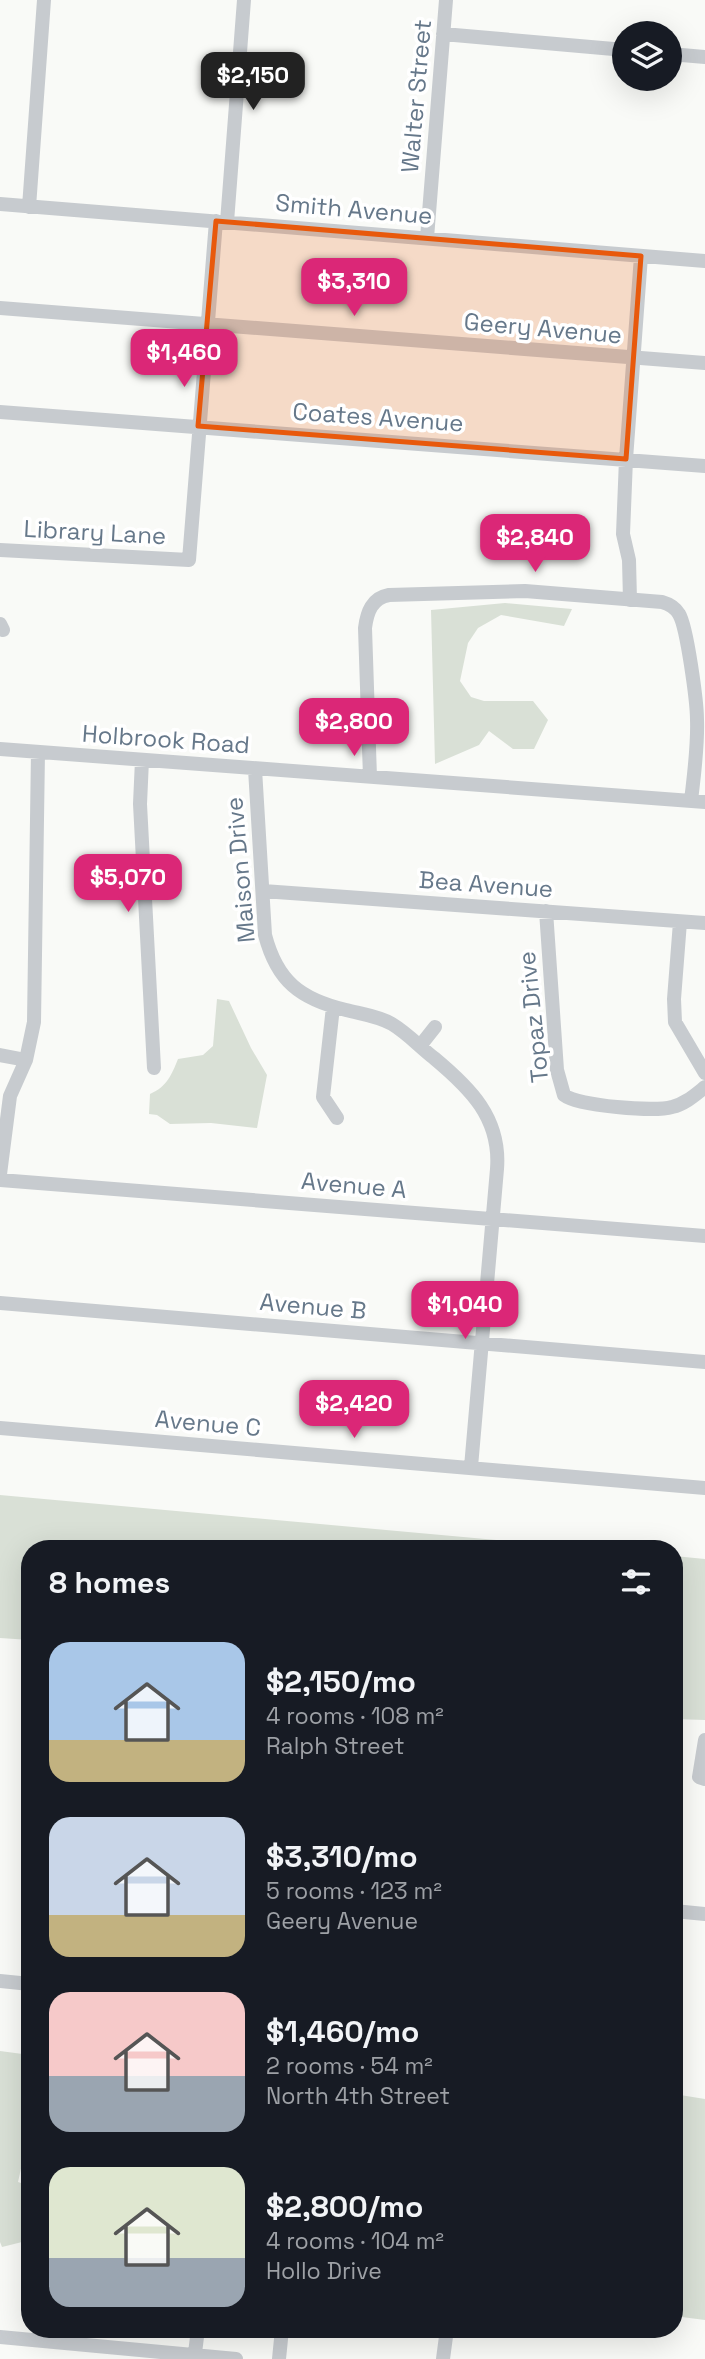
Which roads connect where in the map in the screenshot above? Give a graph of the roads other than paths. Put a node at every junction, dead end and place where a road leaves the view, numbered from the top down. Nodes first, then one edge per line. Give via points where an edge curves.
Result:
1 (44, 0) edge
2 (244, 0) edge
3 (446, 0) edge
4 (443, 34) junction
5 (612, 49) edge
6 (682, 55) edge
7 (705, 57) edge
8 (0, 204) edge
9 (29, 207) junction
10 (222, 222) junction
11 (427, 238) junction
12 (641, 256) junction
13 (705, 261) edge
14 (0, 308) edge
15 (207, 323) junction
16 (634, 358) junction
17 (705, 363) edge
18 (0, 412) edge
19 (198, 426) junction
20 (626, 459) junction
21 (705, 466) edge
22 (0, 550) edge
23 (630, 600) junction
24 (0, 749) edge
25 (38, 752) junction
26 (142, 760) junction
27 (255, 769) junction
28 (370, 777) junction
29 (698, 802) edge
30 (263, 891) junction
31 (546, 911) junction
32 (680, 922) junction
33 (705, 923) edge
34 (333, 1007) junction
35 (435, 1027) dead end
36 (420, 1046) junction
37 (0, 1055) edge
38 (26, 1060) junction
39 (153, 1068) dead end
40 (705, 1073) edge
41 (705, 1087) edge
42 (337, 1118) dead end
43 (0, 1177) edge
44 (492, 1218) junction
45 (705, 1237) edge
46 (0, 1303) edge
47 (483, 1343) junction
48 (705, 1362) edge
49 (0, 1428) edge
50 (471, 1467) junction
51 (705, 1488) edge
52 (705, 1740) edge
53 (705, 1779) edge
54 (683, 1912) edge
55 (705, 1914) edge
56 (0, 1982) edge
57 (21, 1983) edge
58 (0, 2337) edge
59 (197, 2338) edge
60 (281, 2338) edge
61 (446, 2338) edge
62 (100, 2352) edge
63 (195, 2353) junction
64 (236, 2359) edge
65 (279, 2359) edge
66 (443, 2359) edge

1 - 9 street
2 - 10 street
3 - 4 street, Walter Street
4 - 5 street
4 - 11 street, Walter Street
6 - 7 street
8 - 9 street, Smith Avenue
9 - 10 street, Smith Avenue
10 - 11 street, Smith Avenue
10 - 15 street
11 - 12 street, Smith Avenue
12 - 13 street, Smith Avenue
12 - 16 street
14 - 15 street, Geery Avenue
15 - 16 street, Geery Avenue
15 - 19 street
16 - 17 street, Geery Avenue
16 - 20 street
18 - 19 street, Coates Avenue
19 - 20 street, Coates Avenue
19 - 22 street, Library Lane via 188,560
20 - 21 street, Coates Avenue
20 - 23 street via 623,534
23 - 28 street via 525,590 379,599 369,610 365,628
23 - 29 street via 670,604 681,616 697,720
24 - 25 street, Holbrook Road
25 - 26 street, Holbrook Road
25 - 38 street via 33,1032
26 - 27 street, Holbrook Road
26 - 39 street via 140,804
27 - 28 street, Holbrook Road
27 - 30 street, Maison Drive
28 - 29 street, Holbrook Road
30 - 31 street, Bea Avenue
30 - 34 street, Maison Drive via 265,935 274,964 300,991
31 - 32 street, Bea Avenue
31 - 41 street, Topaz Drive via 557,1070 564,1095 579,1103 659,1109 679,1105
32 - 33 street, Bea Avenue
32 - 40 street via 675,1022
34 - 36 street, Maison Drive via 391,1024
34 - 42 street via 323,1097
35 - 36 street
36 - 44 street, Maison Drive via 466,1085 486,1114 498,1157
37 - 38 street
38 - 43 street via 10,1096
43 - 44 street, Avenue A
44 - 45 street, Avenue A
44 - 47 street, Maison Drive
46 - 47 street, Avenue B
47 - 48 street, Avenue B
47 - 50 street, Maison Drive
49 - 50 street, Avenue C
50 - 51 street, Avenue C
52 - 53 street via 699,1777
54 - 55 street
56 - 57 street
58 - 62 street
59 - 63 street
60 - 65 street
61 - 66 street
62 - 63 street
63 - 64 street

